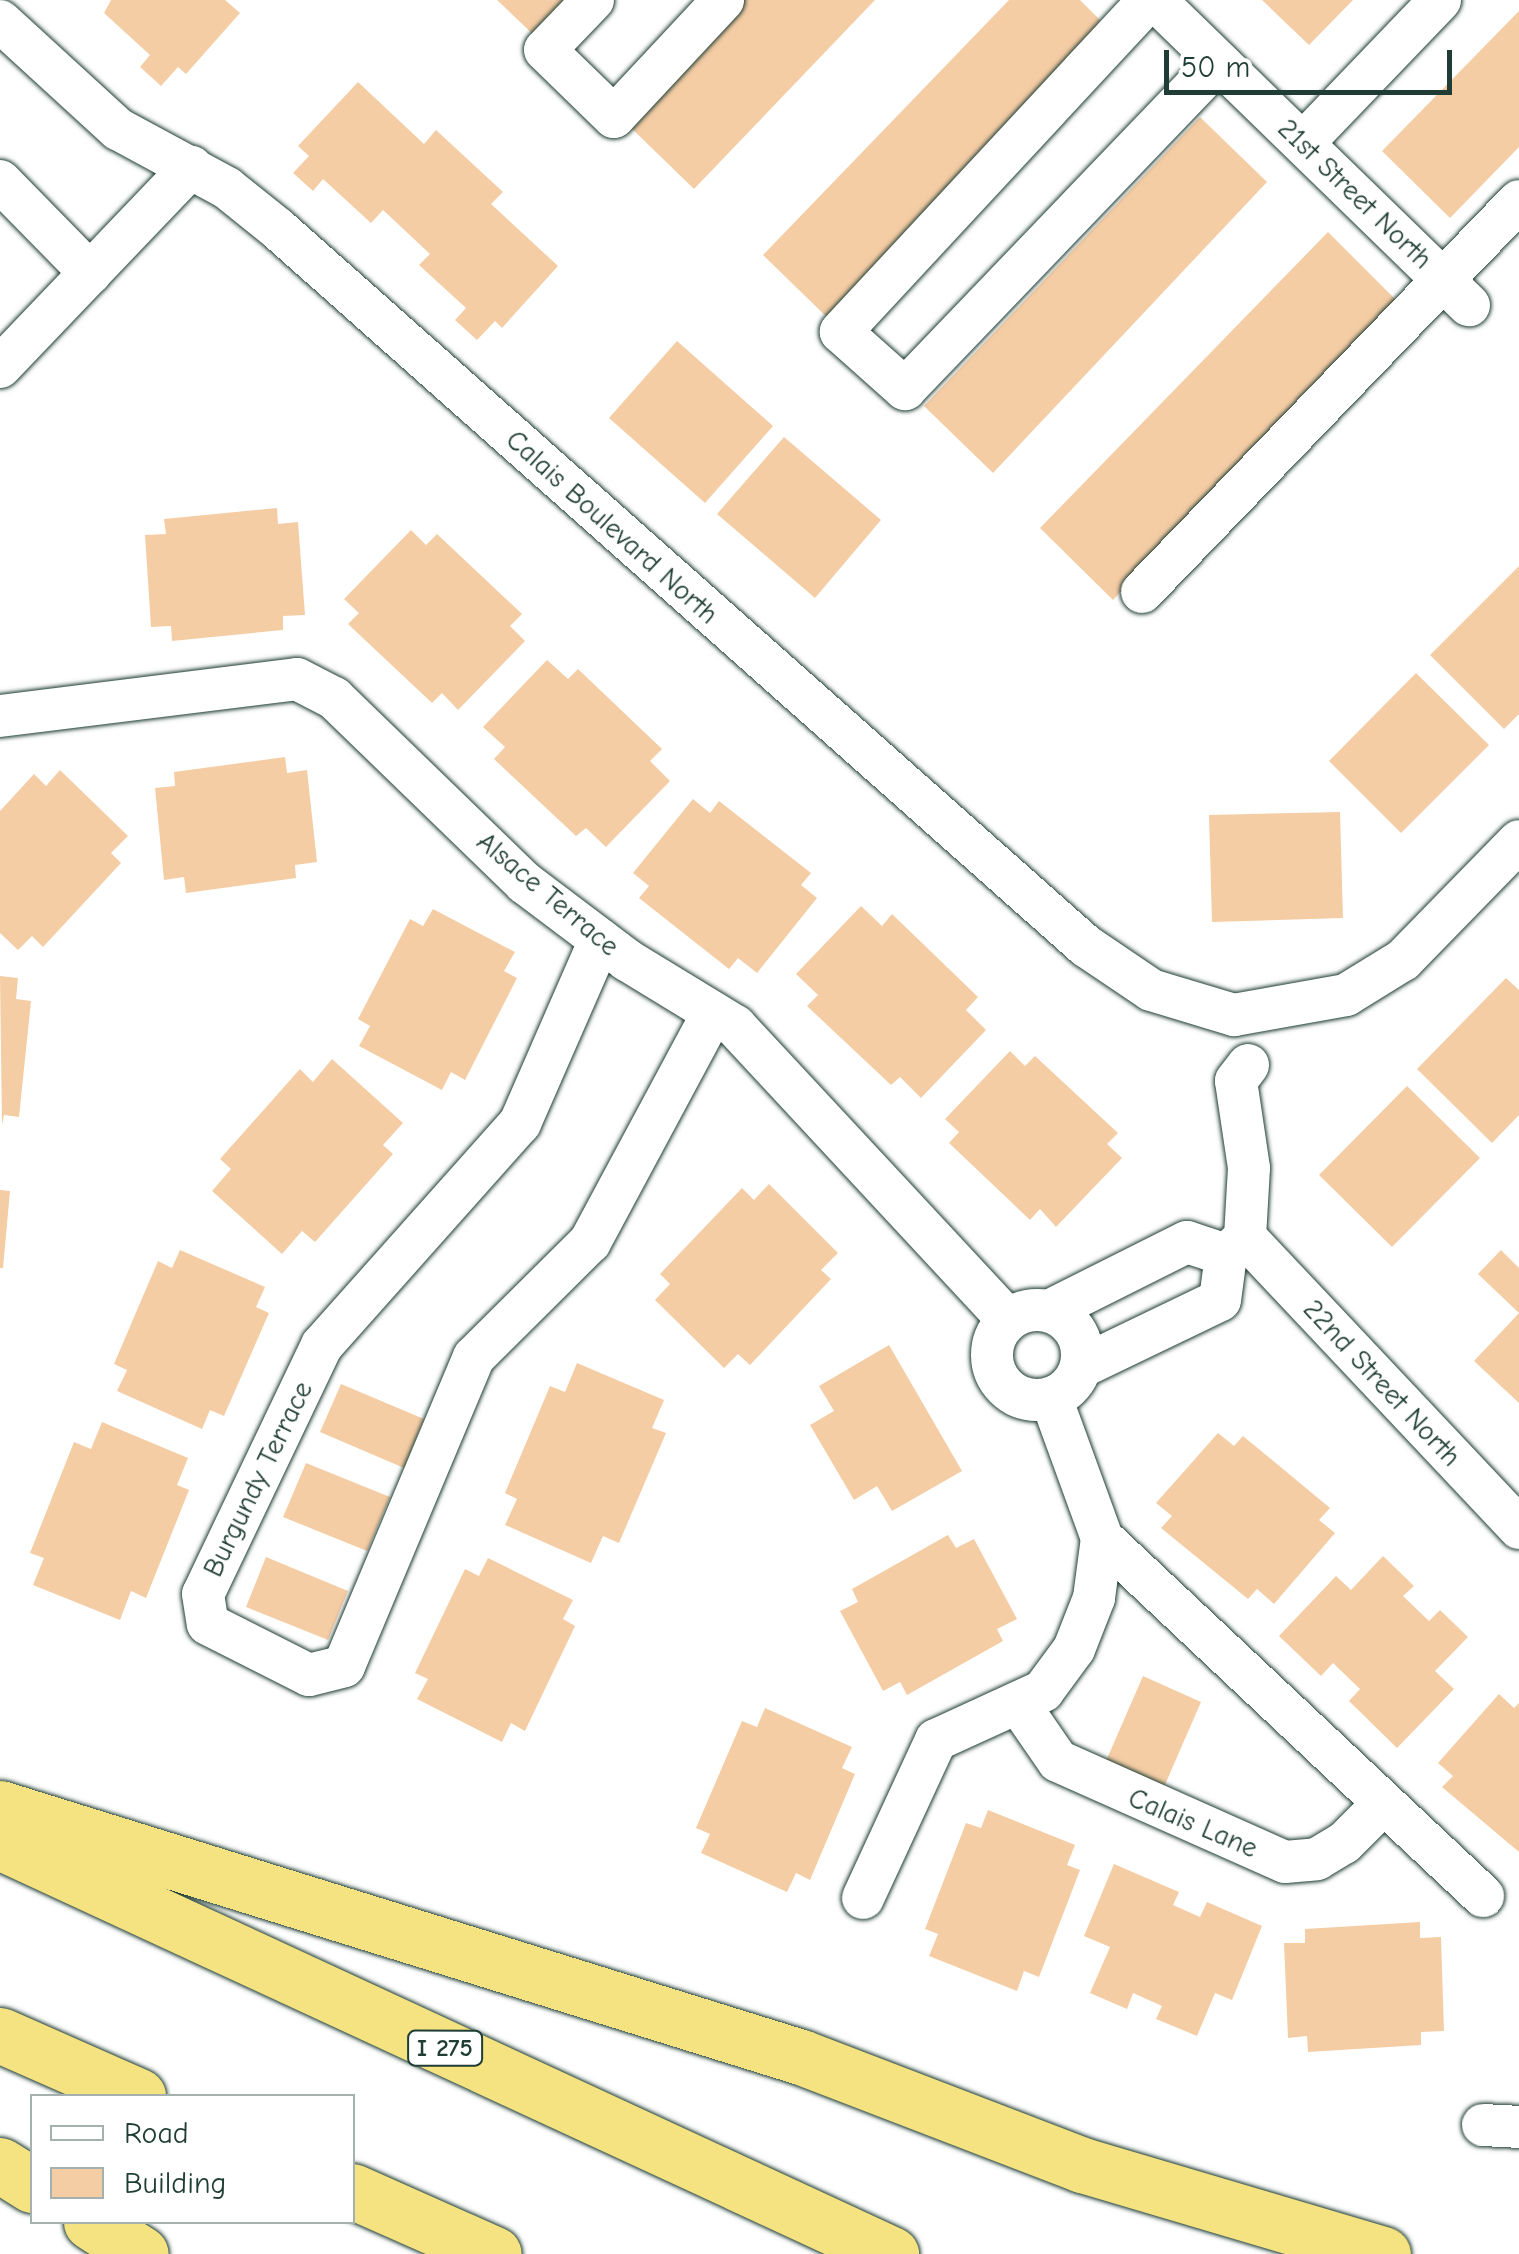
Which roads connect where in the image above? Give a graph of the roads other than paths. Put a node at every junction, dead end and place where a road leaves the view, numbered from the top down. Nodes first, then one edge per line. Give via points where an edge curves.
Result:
1 (593, 0) edge
2 (724, 0) edge
3 (1152, 0) edge
4 (1435, 2) edge
5 (0, 21) edge
6 (1219, 62) junction
7 (1304, 143) junction
8 (190, 167) junction
9 (0, 181) edge
10 (1519, 201) edge
11 (90, 273) junction
12 (1455, 292) junction
13 (0, 368) edge
14 (1142, 592) dead end
15 (0, 716) edge
16 (1519, 840) edge
17 (600, 940) junction
18 (714, 1014) junction
19 (1234, 1014) junction
20 (1236, 1246) junction
21 (1028, 1316) junction
22 (1081, 1367) junction
23 (1051, 1398) junction
24 (1519, 1528) edge
25 (1102, 1538) junction
26 (1018, 1703) junction
27 (1382, 1804) junction
28 (0, 1808) edge
29 (0, 1842) edge
30 (1482, 1896) dead end
31 (863, 1898) dead end
32 (0, 2036) edge
33 (133, 2094) edge
34 (0, 2165) edge
35 (30, 2184) edge
36 (355, 2192) edge
37 (94, 2224) edge
38 (141, 2254) edge
39 (494, 2254) edge
40 (890, 2254) edge
41 (1383, 2254) edge

1 - 2 street via 545,50 614,117
3 - 6 street, 21st Street North
3 - 6 street via 841,332 905,389
4 - 7 street
5 - 8 street, Calais Boulevard North via 118,129
6 - 7 street, 21st Street North
7 - 12 street, 21st Street North
8 - 11 street
8 - 19 street, Calais Boulevard North via 240,198 400,335 1086,946 1151,990
9 - 11 street
10 - 12 street
11 - 13 street
12 - 14 street
15 - 17 street, Alsace Terrace via 297,680 334,698 525,883
16 - 19 street, Calais Boulevard North via 1404,960 1346,995
17 - 18 street, Alsace Terrace
17 - 18 street, Burgundy Terrace via 520,1123 322,1345 203,1594 208,1624 310,1676 344,1666 474,1358 590,1242
18 - 21 street, Alsace Terrace via 770,1060
19 - 20 street via 1248,1066 1236,1081 1249,1168
20 - 21 street via 1187,1242
20 - 22 street via 1220,1300
20 - 24 street, 22nd Street North
21 - 22 street via 1080,1339
21 - 23 street via 993,1346 998,1376 1020,1396
22 - 23 street
23 - 25 street
25 - 26 street via 1094,1598 1074,1650 1042,1691
25 - 27 street
26 - 27 street, Calais Lane via 1058,1761 1285,1862 1317,1859 1344,1843
26 - 31 street via 936,1740
27 - 30 street
28 - 41 highway via 801,2056 1082,2165
29 - 40 highway, I 275
32 - 33 highway
34 - 35 highway
36 - 39 highway
37 - 38 highway

